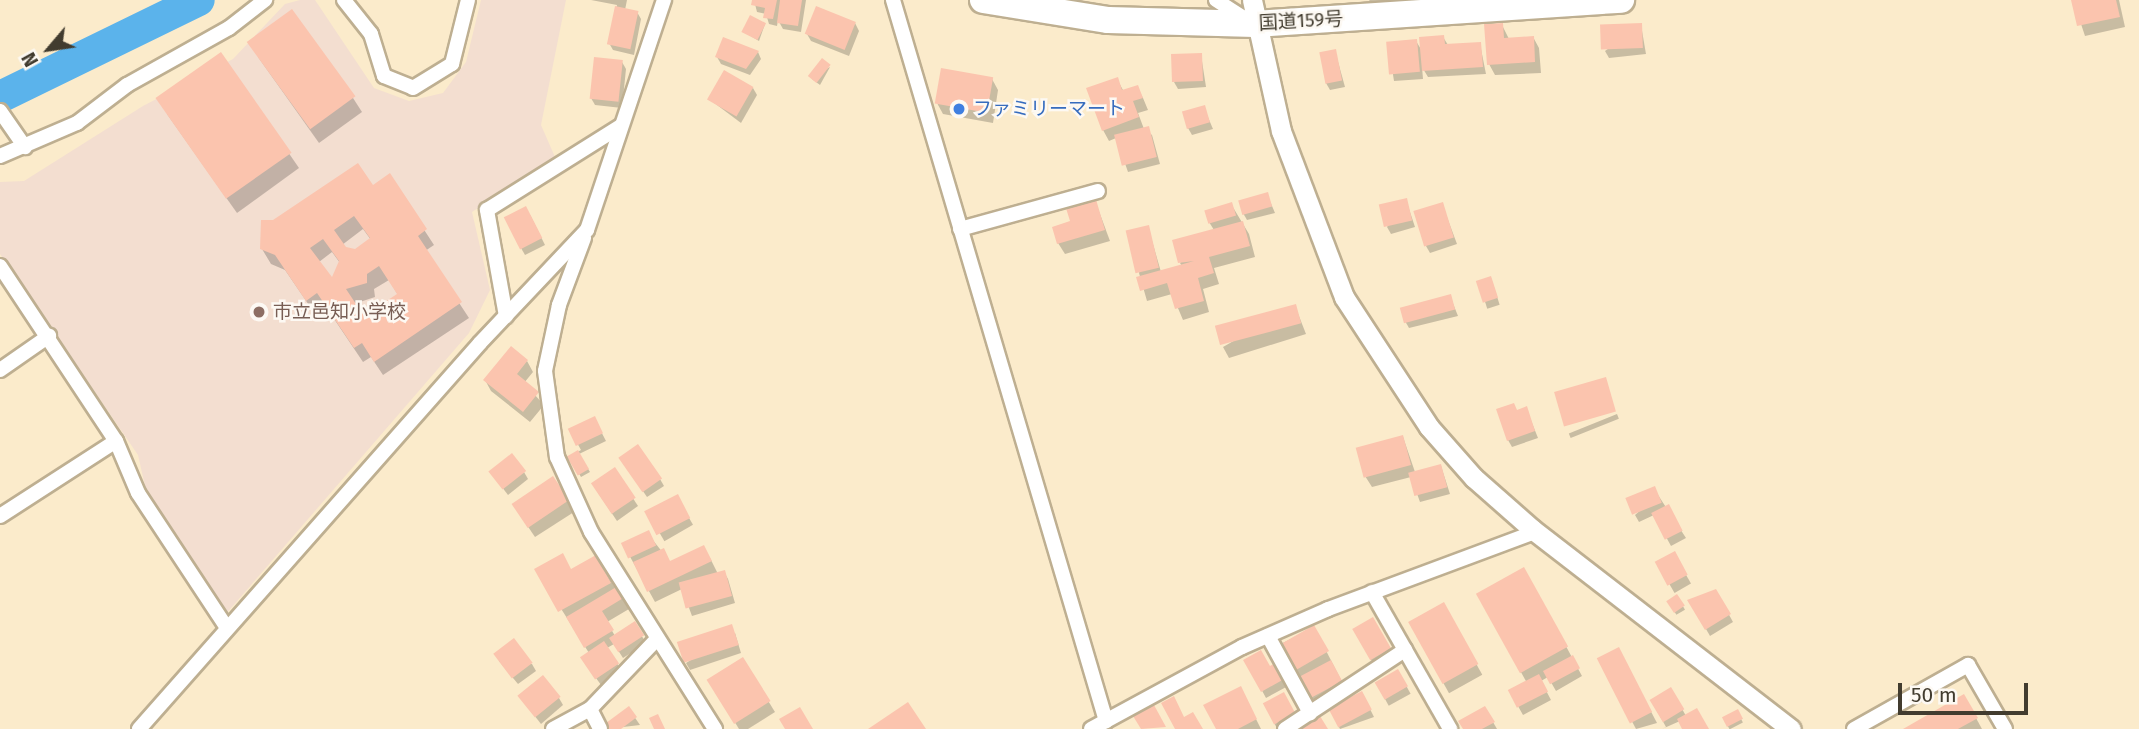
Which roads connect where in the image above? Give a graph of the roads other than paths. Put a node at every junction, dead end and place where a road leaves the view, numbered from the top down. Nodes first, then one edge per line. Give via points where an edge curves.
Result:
1 (265, 0) edge
2 (344, 0) edge
3 (468, 0) edge
4 (664, 0) edge
5 (893, 0) edge
6 (983, 0) edge
7 (1216, 0) edge
8 (1621, 0) edge
9 (1488, 4) edge
10 (1253, 12) edge
11 (3, 115) edge
12 (621, 127) junction
13 (25, 147) junction
14 (0, 156) edge
15 (1098, 191) dead end
16 (960, 229) junction
17 (587, 230) junction
18 (0, 266) edge
19 (506, 316) junction
20 (49, 335) junction
21 (0, 370) edge
22 (116, 441) junction
23 (0, 516) edge
24 (1535, 532) junction
25 (1372, 592) junction
26 (227, 628) junction
27 (1268, 636) junction
28 (657, 639) junction
29 (1405, 650) junction
30 (590, 709) junction
31 (1310, 713) junction
32 (1106, 721) junction
33 (139, 729) edge
34 (553, 729) edge
35 (600, 729) edge
36 (715, 729) edge
37 (1091, 729) edge
38 (1285, 729) edge
39 (1450, 729) edge
40 (1791, 729) edge
41 (1854, 729) edge
42 (2005, 729) edge

1 - 13 street via 229,28 127,85 78,123
2 - 3 street via 371,34 384,76 413,88 452,64
4 - 12 street
5 - 16 street
6 - 10 highway, 国道159号 via 1108,20
7 - 10 street
8 - 9 highway, 国道159号
9 - 10 highway, 国道159号
10 - 24 street via 1281,131 1344,297 1429,427 1474,478
11 - 13 street
12 - 17 street
12 - 19 street via 487,210
13 - 14 street
15 - 16 street
16 - 32 street
17 - 19 street
17 - 28 street via 559,305 545,371 556,457 591,532
18 - 20 street
19 - 26 street
20 - 21 street
20 - 22 street
22 - 23 street
22 - 26 street via 138,493
24 - 25 street
24 - 40 street
25 - 27 street
25 - 29 street
26 - 33 street
27 - 31 street
27 - 32 street
28 - 30 street
28 - 36 street
29 - 31 street
29 - 39 street
30 - 34 street
30 - 35 street
31 - 38 street
32 - 37 street
41 - 42 street via 1968,665

